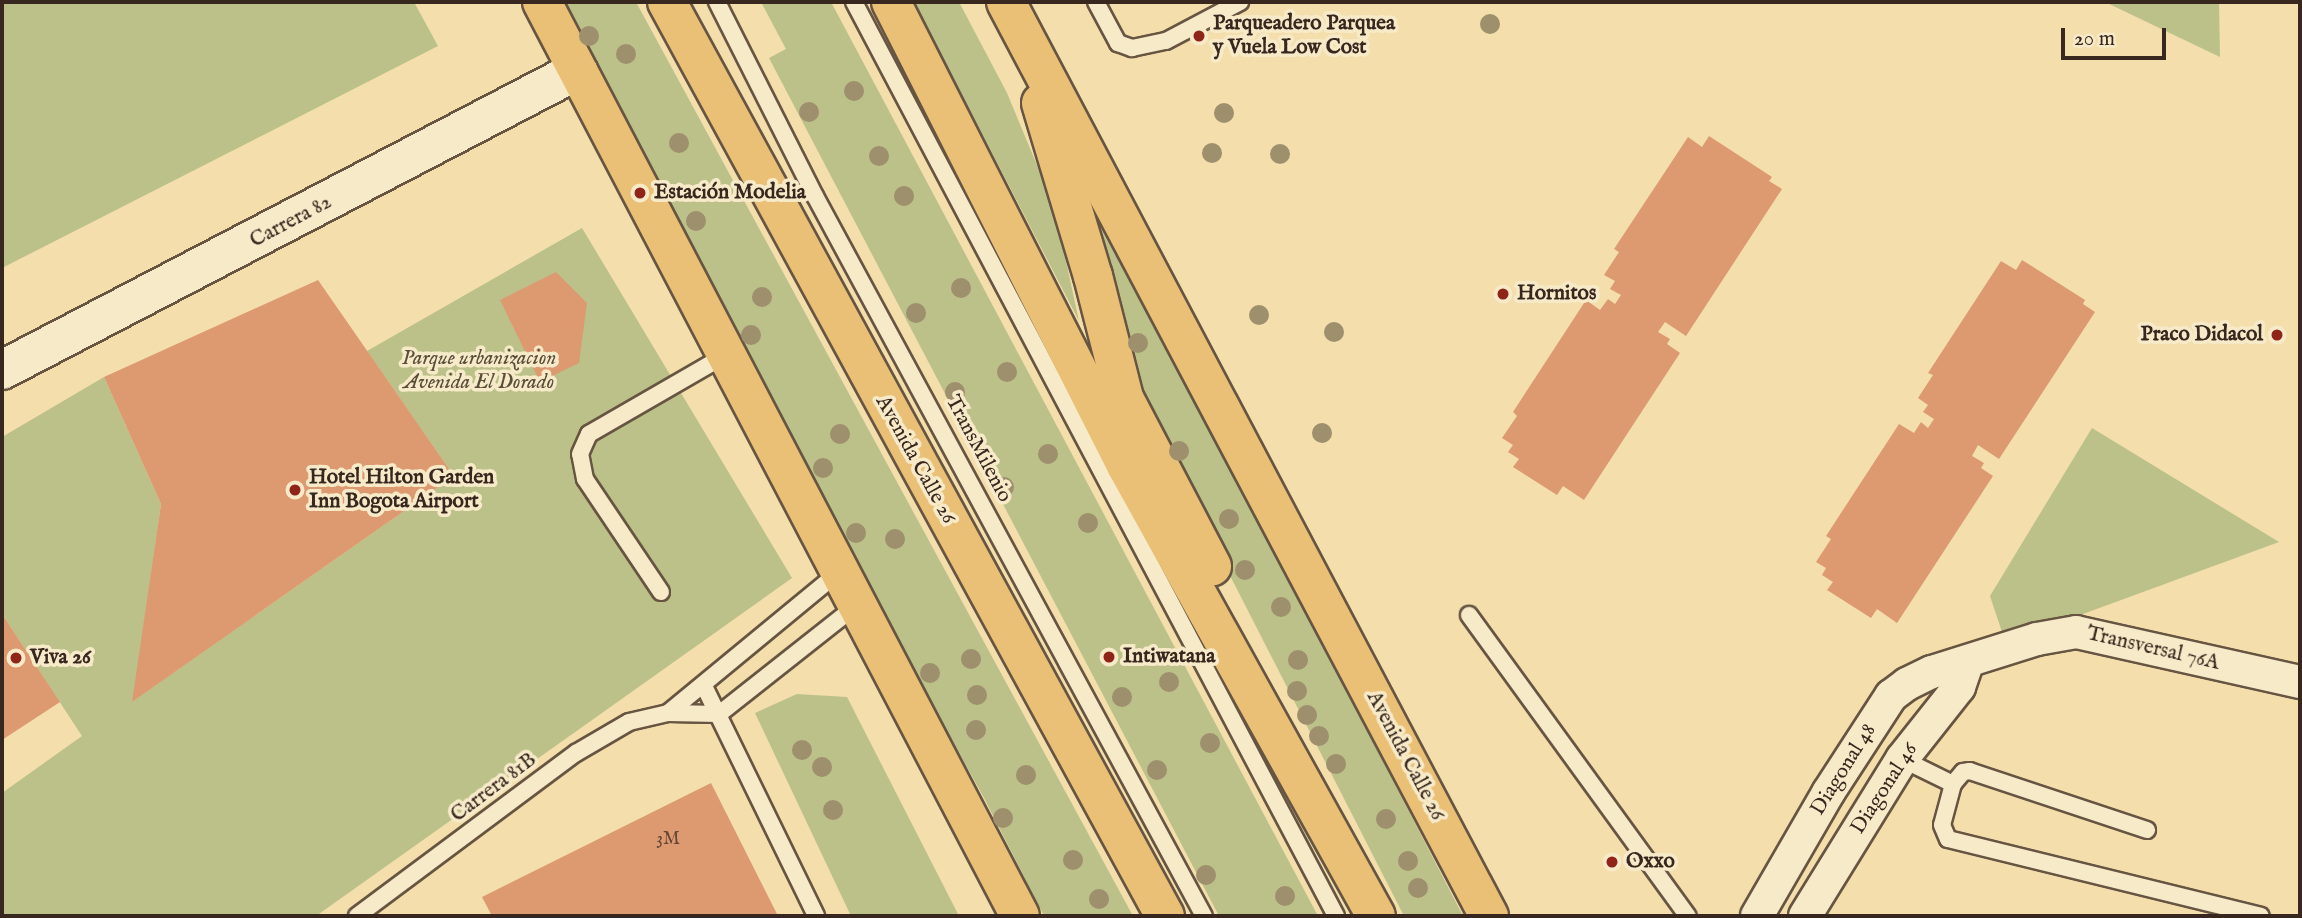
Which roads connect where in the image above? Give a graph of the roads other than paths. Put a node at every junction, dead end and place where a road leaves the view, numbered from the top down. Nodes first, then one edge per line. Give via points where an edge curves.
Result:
1 (542, 2) edge
2 (667, 2) edge
3 (717, 2) edge
4 (854, 2) edge
5 (891, 2) edge
6 (1096, 2) edge
7 (1240, 2) edge
8 (1012, 12) edge
9 (578, 70) junction
10 (726, 355) junction
11 (2, 370) edge
12 (840, 571) junction
13 (661, 592) dead end
14 (857, 605) junction
15 (1469, 615) dead end
16 (1967, 664) junction
17 (2300, 682) edge
18 (704, 685) junction
19 (668, 713) junction
20 (719, 714) junction
21 (1902, 759) junction
22 (1953, 784) junction
23 (1828, 793) junction
24 (1316, 805) junction
25 (1868, 813) junction
26 (2147, 830) dead end
27 (1164, 914) edge
28 (357, 916) edge
29 (816, 916) edge
30 (1020, 916) edge
31 (1204, 916) edge
32 (1336, 916) edge
33 (1376, 916) edge
34 (1489, 916) edge
35 (1688, 916) edge
36 (1757, 916) edge
37 (1805, 916) edge
38 (2261, 916) edge

1 - 9 main road
2 - 27 main road, Avenida Calle 26
3 - 31 lane, TransMilenio via 815,196
4 - 32 lane
5 - 24 main road via 1127,467
6 - 7 lane via 1118,43 1132,48 1166,41
8 - 24 main road via 1093,276 1124,398 1225,591
8 - 34 main road, Avenida Calle 26
9 - 10 main road
9 - 11 street, Carrera 82
10 - 12 main road
10 - 13 lane via 589,434 580,454 585,480
12 - 14 main road
12 - 18 lane, Carrera 81B
14 - 20 lane
14 - 30 main road
15 - 35 lane
16 - 17 street, Transversal 76A via 2037,639 2076,632
16 - 21 street, Diagonal 46 via 1959,687
16 - 23 street, Diagonal 48 via 1913,681 1891,696
18 - 19 lane, Carrera 81B
18 - 20 lane
19 - 20 lane, Carrera 81B
19 - 28 lane, Carrera 81B via 629,722 576,753
20 - 29 lane
21 - 22 lane
21 - 25 street, Diagonal 46
22 - 26 lane via 1970,771
22 - 38 lane via 1942,825 1948,839
23 - 25 street
23 - 36 street, Diagonal 48
24 - 33 main road
25 - 37 street, Diagonal 46

